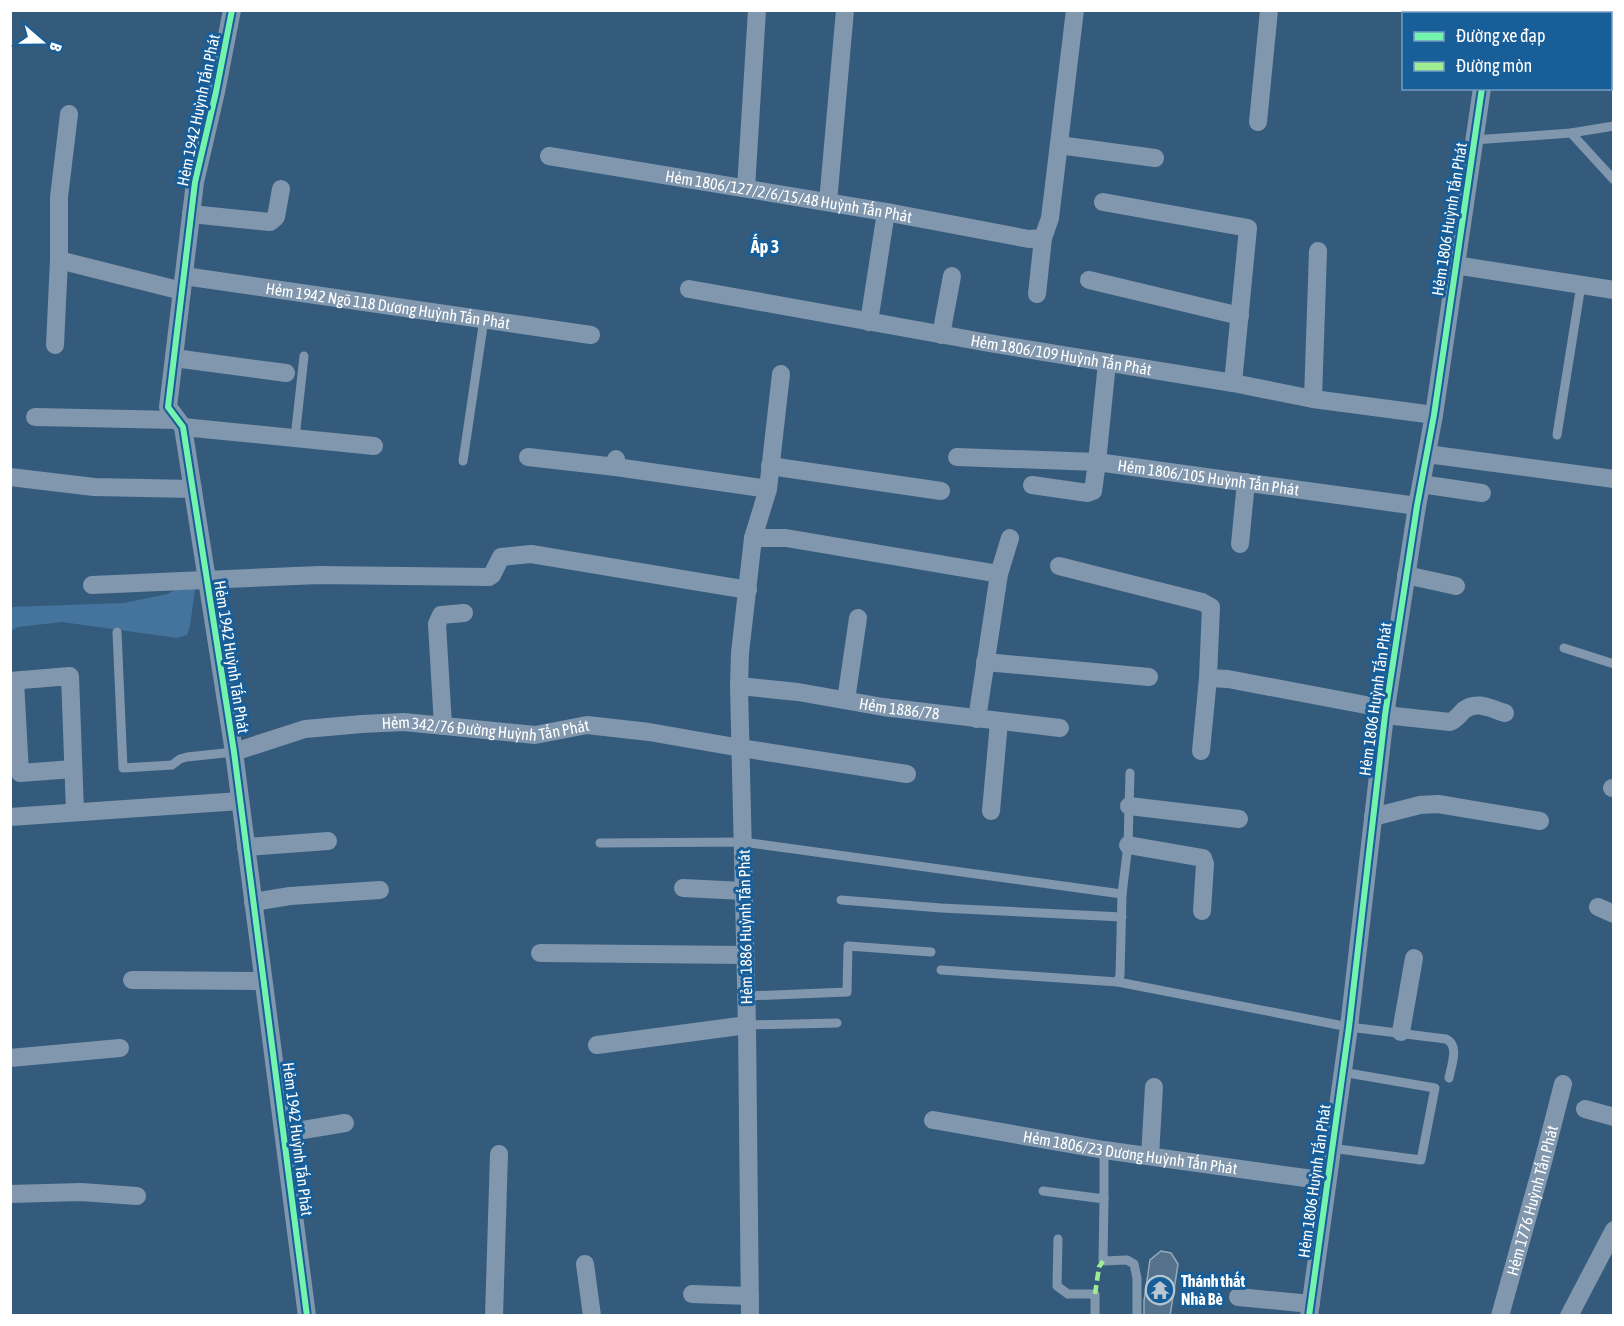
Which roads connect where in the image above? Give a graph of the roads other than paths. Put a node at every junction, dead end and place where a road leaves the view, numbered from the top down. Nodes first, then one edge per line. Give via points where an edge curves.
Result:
1 (232, 10) edge
2 (757, 10) edge
3 (845, 10) edge
4 (1075, 10) edge
5 (1269, 10) edge
6 (1482, 90) edge
7 (69, 114) dead end
8 (1258, 122) dead end
9 (1614, 126) edge
10 (1571, 133) junction
11 (1474, 140) junction
12 (1059, 145) junction
13 (549, 156) dead end
14 (1155, 158) dead end
15 (1614, 180) edge
16 (746, 188) junction
17 (281, 189) dead end
18 (1103, 201) dead end
19 (828, 202) junction
20 (886, 212) junction
21 (191, 214) junction
22 (1036, 239) junction
23 (1318, 251) dead end
24 (59, 260) junction
25 (1455, 265) junction
26 (952, 276) dead end
27 (1089, 280) dead end
28 (183, 284) junction
29 (1581, 285) junction
30 (689, 289) dead end
31 (1614, 290) edge
32 (1036, 294) dead end
33 (1240, 316) junction
34 (484, 319) junction
35 (869, 322) junction
36 (591, 335) dead end
37 (941, 335) junction
38 (55, 345) dead end
39 (304, 356) dead end
40 (174, 358) junction
41 (1107, 363) junction
42 (286, 373) dead end
43 (781, 374) dead end
44 (1233, 383) junction
45 (1313, 399) junction
46 (1434, 415) junction
47 (34, 417) dead end
48 (180, 423) junction
49 (1557, 435) dead end
50 (295, 438) junction
51 (374, 446) dead end
52 (1426, 454) junction
53 (528, 457) dead end
54 (957, 457) dead end
55 (463, 461) dead end
56 (1097, 462) junction
57 (770, 466) junction
58 (10, 477) edge
59 (1614, 479) edge
60 (1246, 482) junction
61 (1421, 484) junction
62 (1032, 485) dead end
63 (193, 489) junction
64 (768, 489) junction
65 (941, 491) dead end
66 (1482, 493) dead end
67 (1416, 506) junction
68 (753, 538) junction
69 (1010, 538) dead end
70 (1240, 544) dead end
71 (1059, 566) dead end
72 (999, 574) junction
73 (1406, 575) junction
74 (207, 580) junction
75 (92, 585) dead end
76 (1456, 586) dead end
77 (748, 590) junction
78 (464, 613) dead end
79 (858, 618) dead end
80 (117, 632) dead end
81 (1564, 648) dead end
82 (985, 662) junction
83 (1614, 664) edge
84 (1149, 677) dead end
85 (1208, 678) junction
86 (13, 681) edge
87 (739, 686) junction
88 (846, 700) junction
89 (1386, 712) junction
90 (1505, 713) dead end
91 (977, 719) junction
92 (999, 722) junction
93 (443, 726) junction
94 (1060, 728) dead end
95 (741, 748) junction
96 (1201, 751) dead end
97 (234, 752) junction
98 (73, 769) junction
99 (1130, 773) dead end
100 (907, 774) dead end
101 (240, 801) junction
102 (1129, 806) junction
103 (75, 811) junction
104 (991, 811) dead end
105 (10, 817) edge
106 (1373, 817) junction
107 (1239, 819) dead end
108 (1540, 821) dead end
109 (328, 841) dead end
110 (743, 842) junction
111 (600, 843) dead end
112 (1128, 845) junction
113 (246, 847) junction
114 (683, 888) dead end
115 (380, 890) dead end
116 (744, 891) junction
117 (1122, 894) junction
118 (841, 900) dead end
119 (253, 902) junction
120 (1202, 911) dead end
121 (1122, 916) junction
122 (931, 952) dead end
123 (540, 953) dead end
124 (745, 955) junction
125 (1413, 958) dead end
126 (941, 970) dead end
127 (132, 980) dead end
128 (263, 981) junction
129 (1118, 982) junction
130 (747, 996) junction
131 (837, 1023) dead end
132 (747, 1025) junction
133 (1349, 1027) junction
134 (1401, 1032) junction
135 (597, 1045) dead end
136 (120, 1048) dead end
137 (10, 1058) edge
138 (1342, 1072) junction
139 (1449, 1078) dead end
140 (1563, 1084) dead end
141 (1154, 1087) dead end
142 (1586, 1109) dead end
143 (1614, 1117) edge
144 (933, 1120) dead end
145 (345, 1123) dead end
146 (285, 1133) junction
147 (1331, 1148) junction
148 (1104, 1150) junction
149 (499, 1154) dead end
150 (1150, 1156) junction
151 (1327, 1181) junction
152 (1043, 1191) dead end
153 (10, 1194) edge
154 (137, 1196) dead end
155 (1104, 1198) junction
156 (1614, 1230) edge
157 (1058, 1239) dead end
158 (585, 1264) dead end
159 (692, 1294) dead end
160 (750, 1296) junction
161 (1238, 1297) dead end
162 (1310, 1310) edge
163 (307, 1316) edge
164 (494, 1316) edge
165 (592, 1316) edge
166 (750, 1316) edge
167 (1095, 1316) edge
168 (1137, 1316) edge
169 (1500, 1316) edge
170 (1569, 1316) edge

1 - 21 street, Hẻm 1942 Huỳnh Tấn Phát
2 - 16 street
3 - 19 street
4 - 12 street
5 - 8 street
6 - 11 street, Hẻm 1806 Huỳnh Tấn Phát
7 - 24 street via 60,197
9 - 10 lane
10 - 11 lane
10 - 15 lane
11 - 25 street, Hẻm 1806 Huỳnh Tấn Phát
12 - 14 street
12 - 22 street via 1050,218
13 - 16 street, Hẻm 1806/127/2/6/15/48 Huỳnh Tấn Phát
16 - 19 street, Hẻm 1806/127/2/6/15/48 Huỳnh Tấn Phát
17 - 21 street via 276,217 270,222
18 - 33 street via 1248,228
19 - 20 street, Hẻm 1806/127/2/6/15/48 Huỳnh Tấn Phát
20 - 22 street, Hẻm 1806/127/2/6/15/48 Huỳnh Tấn Phát
20 - 35 street
21 - 28 street, Hẻm 1942 Huỳnh Tấn Phát
22 - 32 street
23 - 45 street
24 - 28 street, Hẻm 1942 Ngõ 118 Dương Huỳnh Tấn Phát
24 - 38 street
25 - 29 street
25 - 46 street, Hẻm 1806 Huỳnh Tấn Phát
26 - 37 street
27 - 33 street
28 - 34 street, Hẻm 1942 Ngõ 118 Dương Huỳnh Tấn Phát
28 - 40 street, Hẻm 1942 Huỳnh Tấn Phát
29 - 31 street
29 - 49 lane
30 - 35 street, Hẻm 1806/109 Huỳnh Tấn Phát
33 - 44 street
34 - 36 street, Hẻm 1942 Ngõ 118 Dương Huỳnh Tấn Phát
34 - 55 lane
35 - 37 street, Hẻm 1806/109 Huỳnh Tấn Phát
37 - 41 street, Hẻm 1806/109 Huỳnh Tấn Phát
39 - 50 lane
40 - 42 street
40 - 48 street, Hẻm 1942 Huỳnh Tấn Phát via 168,407
41 - 44 street, Hẻm 1806/109 Huỳnh Tấn Phát
41 - 56 street, Hẻm 1806/105 Huỳnh Tấn Phát
43 - 57 street, Hẻm 1886 Huỳnh Tấn Phát
44 - 45 street, Hẻm 1806/109 Huỳnh Tấn Phát
45 - 46 street, Hẻm 1806/109 Huỳnh Tấn Phát
46 - 52 street, Hẻm 1806 Huỳnh Tấn Phát
47 - 48 street
48 - 50 street
48 - 63 street, Hẻm 1942 Huỳnh Tấn Phát
50 - 51 street
52 - 59 street
52 - 61 street, Hẻm 1806 Huỳnh Tấn Phát
53 - 64 street via 616,463
54 - 56 street
56 - 60 street, Hẻm 1806/105 Huỳnh Tấn Phát
56 - 62 street via 1091,492
57 - 64 street, Hẻm 1886 Huỳnh Tấn Phát
57 - 65 street
58 - 63 street via 94,488
60 - 67 street, Hẻm 1806/105 Huỳnh Tấn Phát
60 - 70 street
61 - 66 street
61 - 67 street, Hẻm 1806 Huỳnh Tấn Phát
63 - 74 street, Hẻm 1942 Huỳnh Tấn Phát
64 - 68 street, Hẻm 1886 Huỳnh Tấn Phát
67 - 73 street, Hẻm 1806 Huỳnh Tấn Phát
68 - 72 street via 786,538
68 - 77 street, Hẻm 1886 Huỳnh Tấn Phát
69 - 72 street
71 - 85 street via 1209,604 1212,612
72 - 82 street
73 - 76 street
73 - 89 street, Hẻm 1806 Huỳnh Tấn Phát
74 - 75 street
74 - 77 street via 319,575 489,577 501,557 531,554
74 - 97 street, Hẻm 1942 Huỳnh Tấn Phát
77 - 87 street, Hẻm 1886 Huỳnh Tấn Phát
78 - 93 street via 441,615 436,624
79 - 88 street
80 - 97 lane via 123,768 172,765 186,757
81 - 83 lane
82 - 84 street
82 - 91 street
85 - 89 street via 1237,680
85 - 96 street
86 - 98 street via 20,773
86 - 98 street via 70,676
87 - 88 street, Hẻm 1886/78
87 - 95 street, Hẻm 1886 Huỳnh Tấn Phát
88 - 91 street, Hẻm 1886/78
89 - 90 street via 1450,722 1476,705
89 - 106 street, Hẻm 1806 Huỳnh Tấn Phát
91 - 92 street, Hẻm 1886/78
92 - 94 street, Hẻm 1886/78
92 - 104 street
93 - 95 street, Hẻm 342/76 Đường Huỳnh Tấn Phát via 535,735 587,725
93 - 97 street, Hẻm 342/76 Đường Huỳnh Tấn Phát via 404,722 305,729
95 - 100 street, Hẻm 342/76 Đường Huỳnh Tấn Phát
95 - 110 street, Hẻm 1886 Huỳnh Tấn Phát
97 - 101 street, Hẻm 1942 Huỳnh Tấn Phát
98 - 103 street
99 - 102 lane
101 - 103 street
101 - 113 street, Hẻm 1942 Huỳnh Tấn Phát
102 - 107 street
102 - 112 lane
103 - 105 street
106 - 108 street via 1438,804
106 - 133 street, Hẻm 1806 Huỳnh Tấn Phát
109 - 113 street
110 - 111 lane
110 - 116 street, Hẻm 1886 Huỳnh Tấn Phát
110 - 117 lane
112 - 117 lane
112 - 120 street via 1203,858
113 - 119 street, Hẻm 1942 Huỳnh Tấn Phát
114 - 116 street
115 - 119 street
116 - 124 street, Hẻm 1886 Huỳnh Tấn Phát
117 - 121 lane
118 - 121 lane
119 - 128 street, Hẻm 1942 Huỳnh Tấn Phát
121 - 129 lane
122 - 130 lane via 848,946 847,992
123 - 124 street
124 - 130 street, Hẻm 1886 Huỳnh Tấn Phát
125 - 134 street
126 - 129 lane
127 - 128 street
128 - 146 street, Hẻm 1942 Huỳnh Tấn Phát
129 - 133 lane
130 - 132 street, Hẻm 1886 Huỳnh Tấn Phát
131 - 132 lane
132 - 135 street
132 - 160 street, Hẻm 1886 Huỳnh Tấn Phát
133 - 134 lane
133 - 138 street, Hẻm 1806 Huỳnh Tấn Phát
134 - 139 lane via 1451,1041 1454,1047
136 - 137 street
138 - 147 street, Hẻm 1806 Huỳnh Tấn Phát
138 - 147 lane via 1435,1088 1421,1160
140 - 169 street, Hẻm 1776 Huỳnh Tấn Phát
141 - 150 street
142 - 143 street
144 - 148 street, Hẻm 1806/23 Dương Huỳnh Tấn Phát
145 - 146 street
146 - 163 street, Hẻm 1942 Huỳnh Tấn Phát
147 - 151 street, Hẻm 1806 Huỳnh Tấn Phát
148 - 150 street, Hẻm 1806/23 Dương Huỳnh Tấn Phát
148 - 155 lane
149 - 164 street
150 - 151 street, Hẻm 1806/23 Dương Huỳnh Tấn Phát
151 - 162 street, Hẻm 1806 Huỳnh Tấn Phát
152 - 155 lane
153 - 154 street via 81,1192
155 - 168 lane via 1103,1261 1127,1260 1134,1264
156 - 170 street
157 - 167 lane via 1057,1286 1068,1294 1095,1294
158 - 165 street
159 - 160 street
160 - 166 street, Hẻm 1886 Huỳnh Tấn Phát
161 - 162 street

